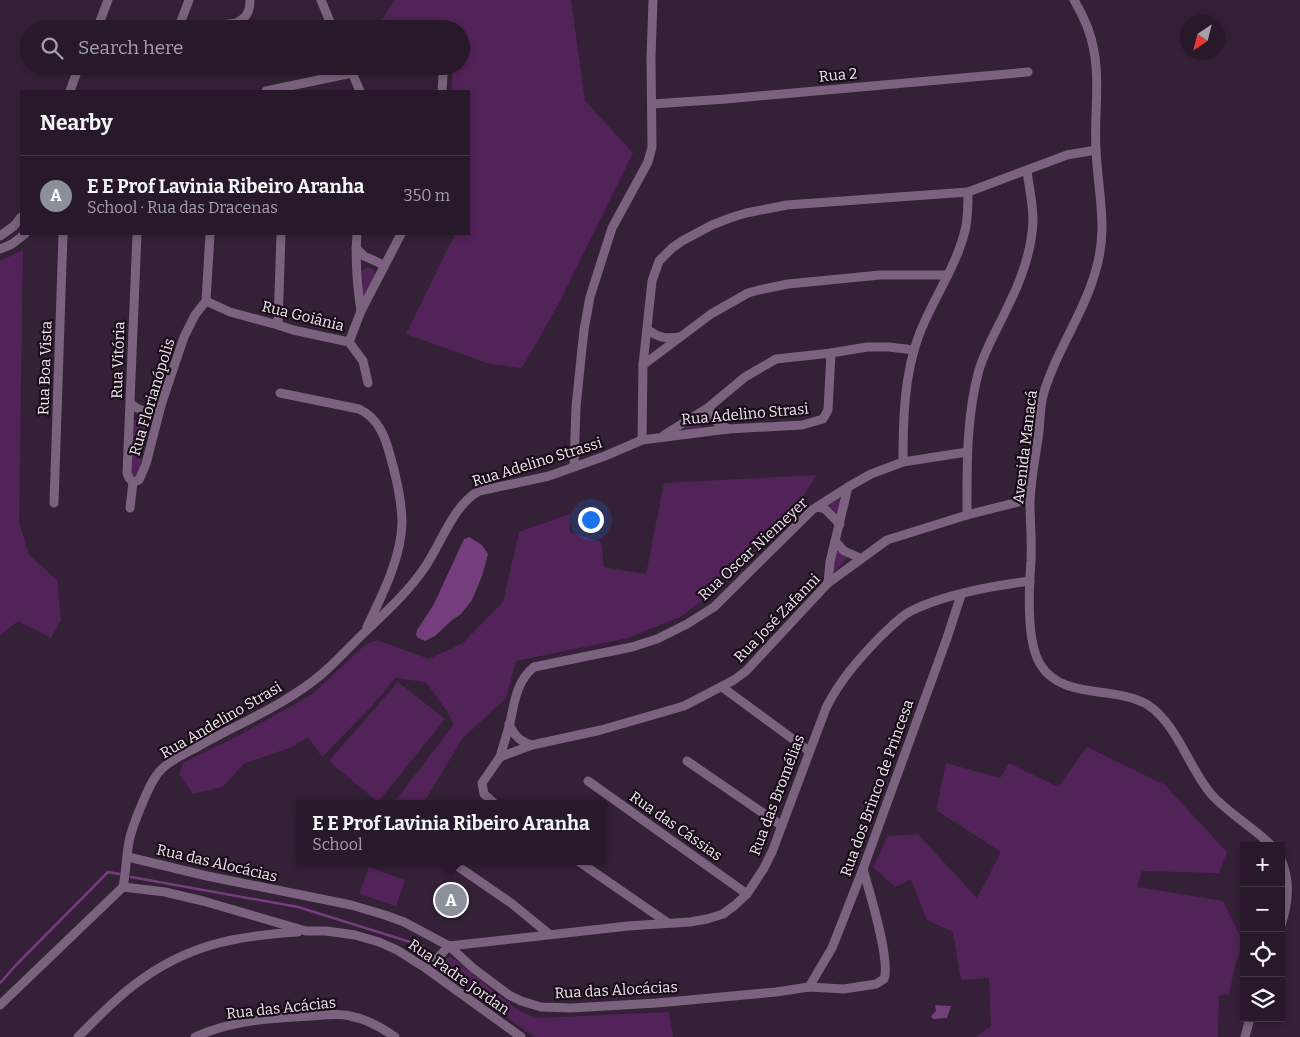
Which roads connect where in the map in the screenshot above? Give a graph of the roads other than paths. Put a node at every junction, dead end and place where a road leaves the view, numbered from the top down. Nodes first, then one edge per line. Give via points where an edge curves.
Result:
1 (108, 0) edge
2 (189, 0) edge
3 (250, 0) edge
4 (320, 0) edge
5 (653, 0) edge
6 (1074, 0) edge
7 (100, 20) edge
8 (181, 20) edge
9 (242, 20) edge
10 (329, 20) edge
11 (1028, 72) dead end
12 (75, 75) edge
13 (334, 75) edge
14 (353, 75) edge
15 (443, 75) dead end
16 (286, 89) edge
17 (70, 90) edge
18 (360, 90) edge
19 (442, 90) edge
20 (652, 104) junction
21 (1096, 150) junction
22 (1027, 170) junction
23 (968, 192) junction
24 (20, 218) edge
25 (24, 235) edge
26 (63, 235) edge
27 (136, 235) edge
28 (210, 235) edge
29 (281, 235) edge
30 (357, 235) edge
31 (400, 235) edge
32 (0, 236) edge
33 (356, 248) junction
34 (0, 249) edge
35 (384, 264) junction
36 (948, 275) junction
37 (206, 301) junction
38 (361, 311) junction
39 (278, 325) junction
40 (647, 329) junction
41 (680, 337) junction
42 (349, 342) junction
43 (914, 350) junction
44 (831, 353) junction
45 (643, 365) junction
46 (368, 383) dead end
47 (280, 393) dead end
48 (162, 402) junction
49 (131, 404) junction
50 (709, 407) junction
51 (728, 429) junction
52 (662, 436) junction
53 (642, 440) junction
54 (967, 452) junction
55 (903, 462) junction
56 (574, 466) junction
57 (135, 482) junction
58 (848, 487) junction
59 (1030, 499) junction
60 (54, 503) dead end
61 (817, 507) junction
62 (130, 508) dead end
63 (967, 515) junction
64 (840, 524) junction
65 (835, 541) junction
66 (860, 558) junction
67 (1030, 581) junction
68 (828, 583) junction
69 (961, 594) junction
70 (365, 632) junction
71 (722, 687) junction
72 (510, 724) junction
73 (532, 744) junction
74 (809, 751) junction
75 (500, 757) junction
76 (687, 761) dead end
77 (588, 781) dead end
78 (490, 800) edge
79 (782, 826) junction
80 (1268, 842) edge
81 (128, 857) junction
82 (456, 865) edge
83 (584, 865) edge
84 (863, 869) junction
85 (1285, 879) edge
86 (124, 887) junction
87 (747, 894) junction
88 (1285, 913) edge
89 (262, 919) junction
90 (668, 923) junction
91 (306, 932) junction
92 (549, 934) junction
93 (262, 935) junction
94 (449, 946) junction
95 (427, 969) junction
96 (809, 987) junction
97 (0, 1006) edge
98 (1249, 1022) edge
99 (78, 1037) edge
100 (196, 1037) edge
101 (395, 1037) edge
102 (522, 1037) edge
103 (1245, 1037) edge

1 - 7 street
2 - 8 street
3 - 9 street
4 - 10 street
5 - 20 street
6 - 21 street, Avenida Manacá via 1094,51
11 - 20 street, Rua 2
12 - 17 street
13 - 16 street
14 - 18 street
15 - 19 street
20 - 56 street via 652,141 648,162 612,228 586,314 576,408
21 - 22 street via 1067,155
21 - 59 street, Avenida Manacá via 1103,230 1096,273 1044,393
22 - 23 street
22 - 54 street via 1033,220 1027,258 1018,286 980,369
23 - 36 street via 966,227
23 - 40 street via 787,205 746,213 712,225 672,248 659,261 652,281
24 - 32 street
25 - 34 street
26 - 60 street, Rua Boa Vista
27 - 49 street, Rua Vitória
28 - 37 street
29 - 39 street
30 - 33 street
31 - 35 street
33 - 35 street via 364,256
33 - 38 street
35 - 38 street
36 - 41 street via 880,275 769,288 733,301
36 - 43 street
37 - 39 street, Rua Goiânia via 230,312
37 - 48 street, Rua Florianópolis via 184,337
38 - 42 street
39 - 42 street, Rua Goiânia
40 - 41 street via 662,338
40 - 45 street
41 - 45 street
42 - 46 street, Rua Goiânia via 363,361
43 - 44 street via 867,347
43 - 55 street via 903,420
44 - 50 street via 776,359 745,377
44 - 51 street, Rua Adelino Strasi via 828,410 823,419 802,425
45 - 53 street
47 - 70 street via 359,409 370,415 382,431 398,490 402,523 392,569
48 - 49 street via 147,411
48 - 57 street, Rua Florianópolis via 143,474
49 - 57 street, Rua Vitória via 127,473
50 - 51 street via 714,420
50 - 52 street
51 - 52 street, Rua Adelino Strasi
52 - 53 street, Rua Adelino Strassi
53 - 56 street, Rua Adelino Strassi
54 - 55 street, Rua Oscar Niemeyer
54 - 63 street
55 - 58 street, Rua Oscar Niemeyer
56 - 70 street, Rua Adelino Strassi via 549,476 479,491 467,498 425,567
57 - 62 street
58 - 61 street, Rua Oscar Niemeyer
58 - 64 street
59 - 63 street, Rua José Zafanni
59 - 67 street, Avenida Manacá
61 - 64 street via 825,509
61 - 72 street, Rua Oscar Niemeyer via 714,607 688,624 632,647 534,666 518,689
63 - 66 street, Rua José Zafanni via 887,540
64 - 65 street
65 - 66 street via 844,551
65 - 68 street
66 - 68 street, Rua José Zafanni
67 - 69 street, Rua das Bromélias
67 - 80 street, Avenida Manacá via 1034,649 1044,670 1069,686 1148,705 1170,729 1210,792
68 - 71 street, Rua José Zafanni via 746,671
69 - 74 street, Rua das Bromélias via 924,606 890,627 838,685
69 - 84 street, Rua dos Brinco de Princesa
70 - 81 street, Rua Andelino Strasi via 308,686 162,769 134,825
71 - 73 street, Rua José Zafanni via 684,706 601,730
71 - 74 street
72 - 73 street via 516,737
72 - 75 street, Rua Oscar Niemeyer
73 - 75 street, Rua José Zafanni
74 - 79 street, Rua das Bromélias
75 - 78 street via 482,783 484,794
76 - 79 street
77 - 87 street, Rua das Cássias
79 - 87 street, Rua das Bromélias via 764,868
81 - 86 street, Rua Andelino Strasi
81 - 94 street, Rua das Alocácias via 367,908 404,922
82 - 92 street
83 - 90 street
84 - 96 street, Rua dos Brinco de Princesa via 832,948
84 - 96 street via 881,940 886,975 882,981 864,986 844,989
85 - 88 street via 1288,894
86 - 89 street, Rua Padre Jordan via 166,892
86 - 97 street
87 - 90 street, Rua das Bromélias via 723,914 690,922
89 - 91 street, Rua Padre Jordan
89 - 93 street
90 - 92 street, Rua das Bromélias
91 - 93 street
91 - 95 street, Rua Padre Jordan via 326,931 368,938 397,950
92 - 94 street, Rua das Bromélias
93 - 99 street via 216,943 182,955 133,985
94 - 95 street
94 - 96 street, Rua das Alocácias via 510,995 541,1007 657,1002
95 - 102 street, Rua Padre Jordan
98 - 103 street
100 - 101 street, Rua das Acácias via 229,1024 348,1015 377,1025

